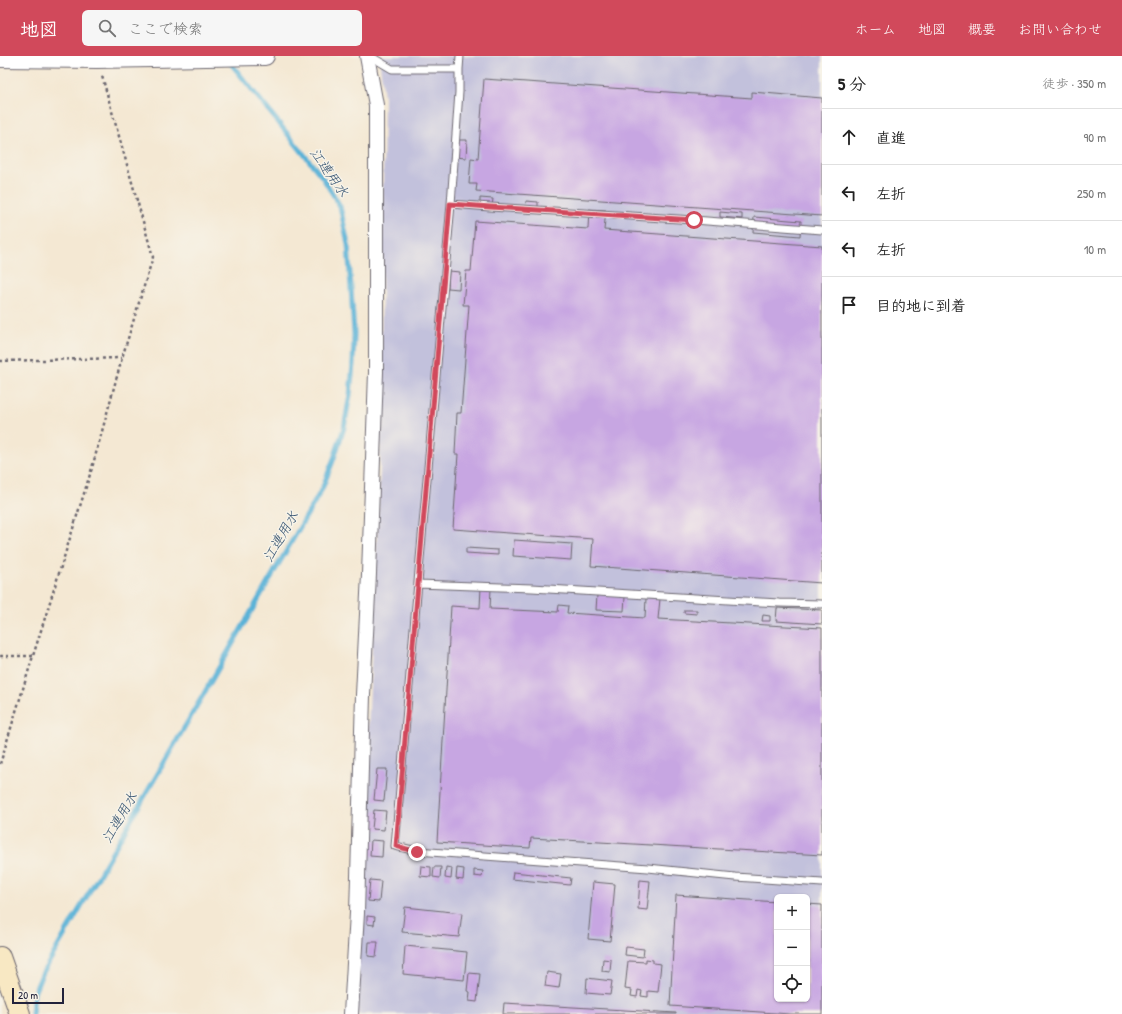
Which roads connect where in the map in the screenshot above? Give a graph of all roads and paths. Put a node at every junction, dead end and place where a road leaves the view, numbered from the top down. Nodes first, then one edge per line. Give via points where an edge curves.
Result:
1 (255, 56) edge
2 (265, 56) edge
3 (366, 56) edge
4 (370, 56) edge
5 (460, 56) edge
6 (0, 58) edge
7 (98, 59) junction
8 (459, 69) junction
9 (450, 204) junction
10 (822, 230) edge
11 (122, 358) junction
12 (0, 361) edge
13 (418, 584) junction
14 (822, 604) edge
15 (0, 656) edge
16 (33, 656) junction
17 (0, 764) edge
18 (822, 883) edge
19 (0, 957) edge
20 (20, 1014) edge
21 (352, 1014) edge

1 - 2 street
1 - 7 street
3 - 21 street via 376,105 376,372
4 - 8 lane via 392,69
5 - 8 lane
6 - 7 street
7 - 11 path via 153,257
8 - 9 lane
9 - 10 lane
9 - 13 lane
11 - 12 path
11 - 16 path via 92,468
13 - 14 lane
13 - 18 lane via 396,846 417,852
15 - 16 path
16 - 17 path
19 - 20 main road

